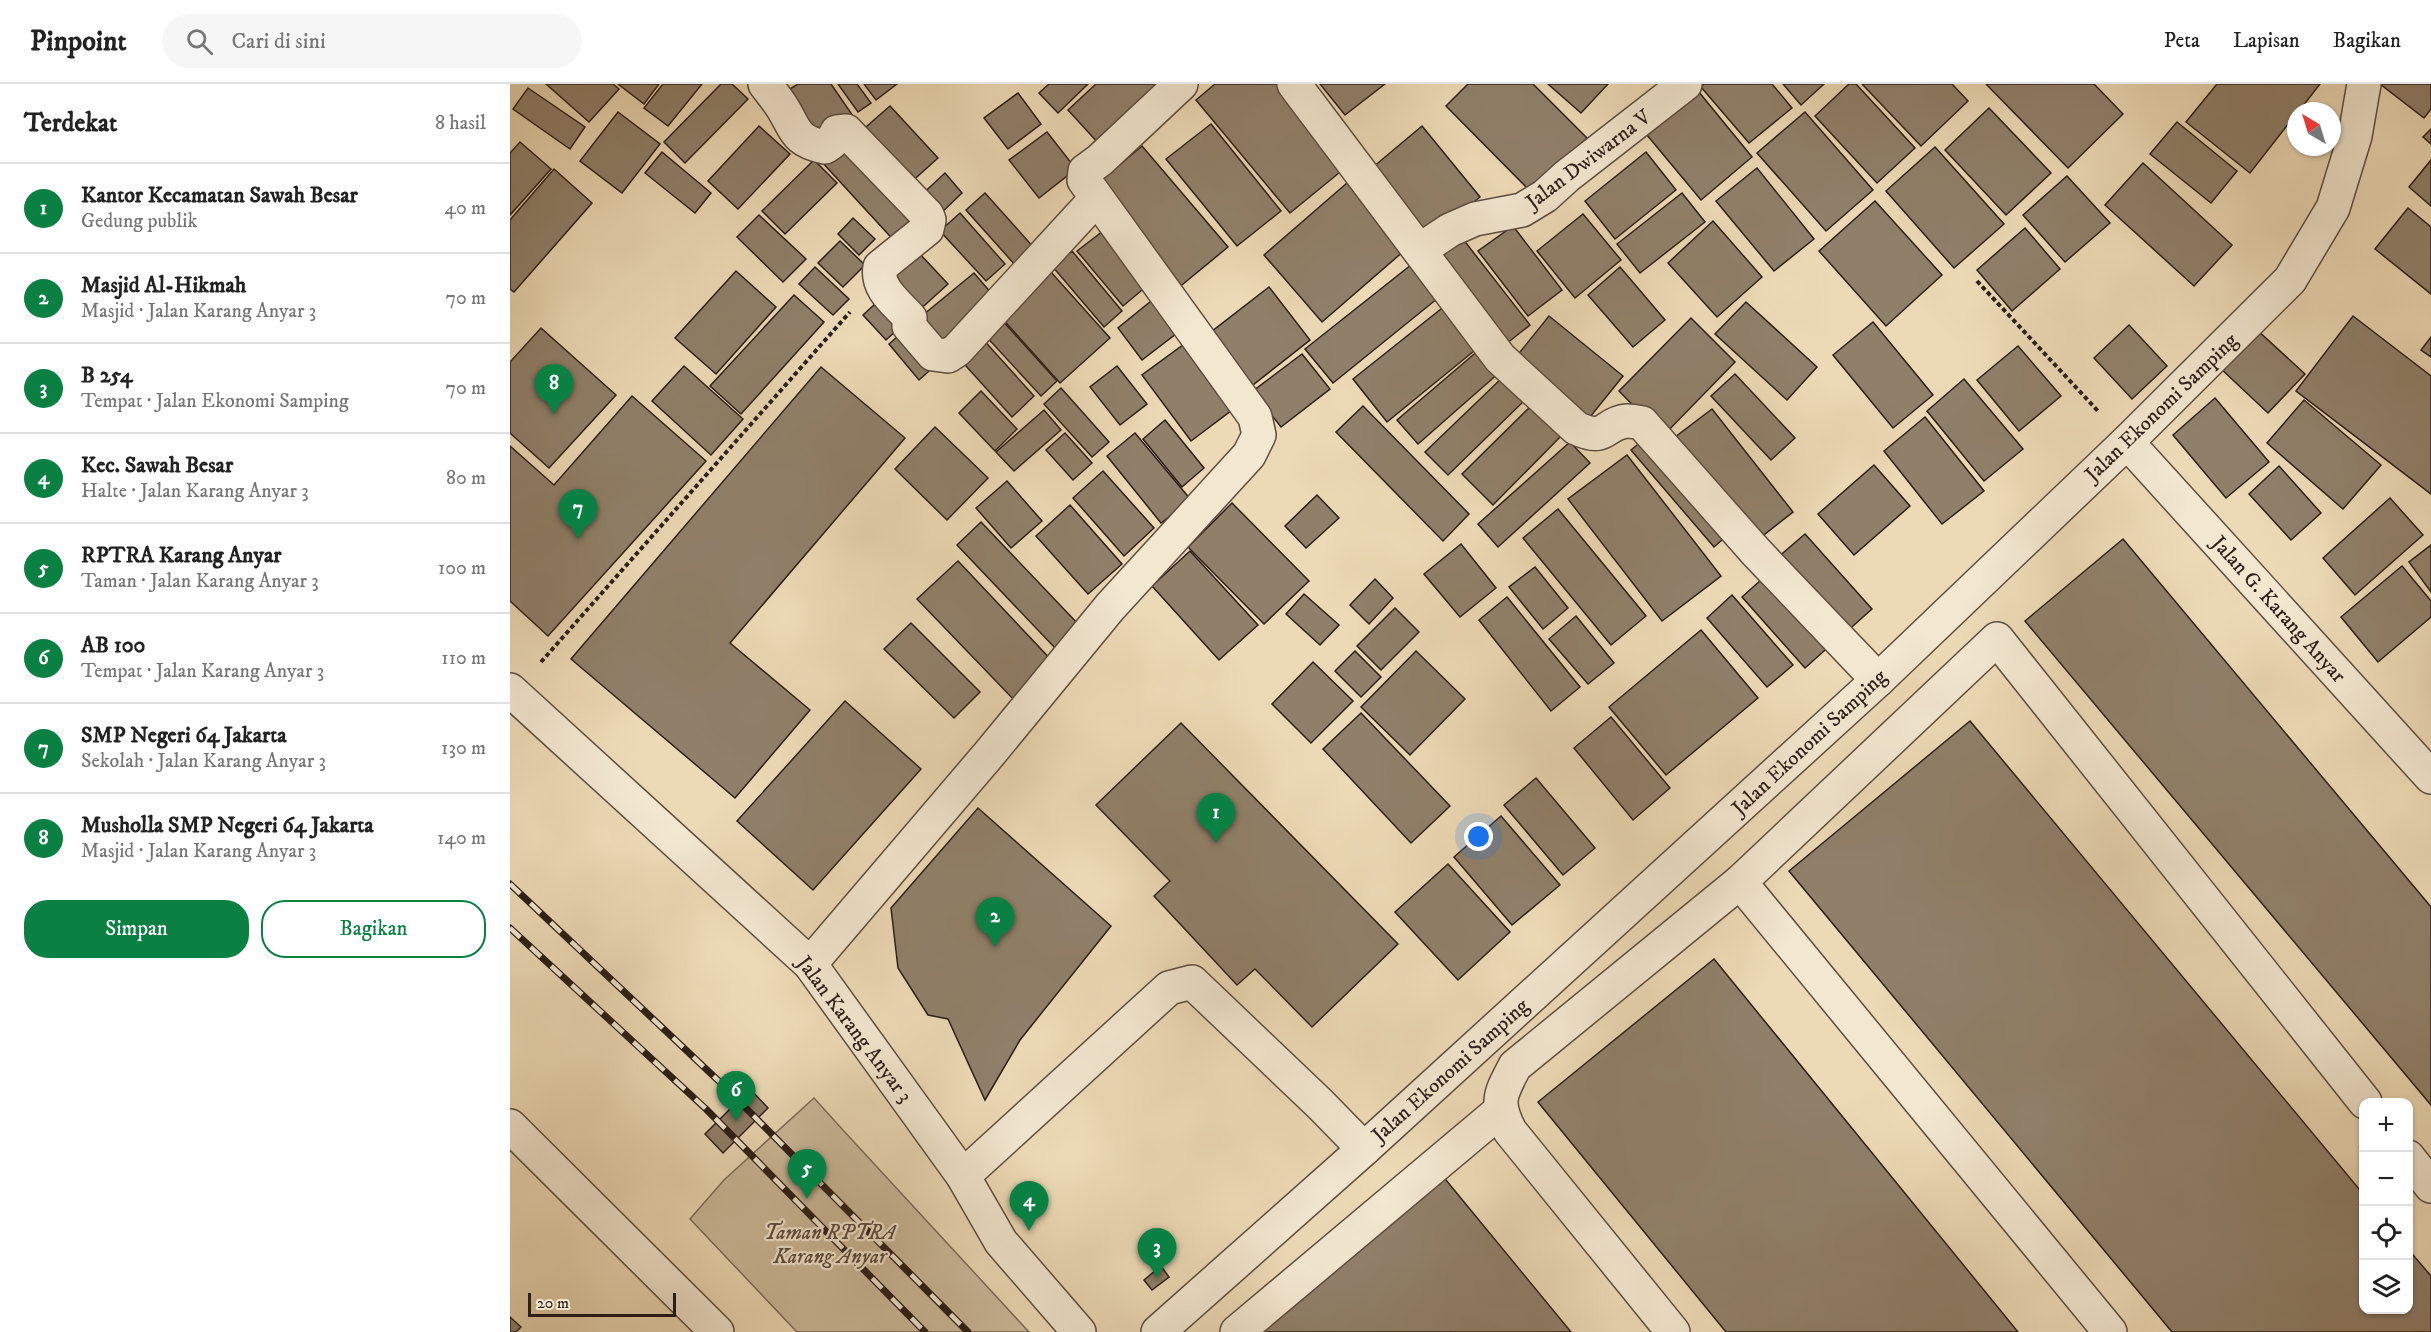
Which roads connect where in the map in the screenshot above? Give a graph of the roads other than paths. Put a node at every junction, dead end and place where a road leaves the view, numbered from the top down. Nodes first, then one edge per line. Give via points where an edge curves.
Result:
1 (765, 84) edge
2 (1181, 84) edge
3 (1294, 84) edge
4 (1684, 84) edge
5 (2364, 84) edge
6 (1096, 199) junction
7 (1420, 250) junction
8 (2127, 442) junction
9 (1878, 680) junction
10 (512, 691) edge
11 (2431, 777) edge
12 (1740, 882) junction
13 (810, 964) junction
14 (2362, 1098) edge
15 (1500, 1111) junction
16 (510, 1126) edge
17 (1364, 1149) junction
18 (2413, 1162) edge
19 (963, 1176) junction
20 (2431, 1186) edge
21 (717, 1332) edge
22 (1079, 1332) edge
23 (1158, 1332) edge
24 (1237, 1332) edge
25 (1673, 1332) edge
26 (2110, 1332) edge

1 - 6 street via 795,133 825,147 837,132 846,131 927,215 927,229 880,267 880,281 933,354 948,356 957,350
2 - 6 street via 1085,171 1084,180
3 - 7 street
4 - 7 street, Jalan Dwiwarna V via 1545,196 1522,210 1475,219
5 - 8 street, Jalan Ekonomi Samping via 2355,136 2333,208 2290,280
6 - 13 street via 1255,417 1259,435 1249,455 1110,607
7 - 9 street via 1500,358 1576,428 1590,435 1626,421 1642,423 1756,552
8 - 9 street, Jalan Ekonomi Samping
8 - 11 street, Jalan G. Karang Anyar
9 - 17 street, Jalan Ekonomi Samping
10 - 13 street, Jalan Karang Anyar 3
12 - 14 street via 1997,639
12 - 15 street via 1515,1066 1503,1088
12 - 26 street
13 - 19 street, Jalan Karang Anyar 3
15 - 24 street
15 - 25 street via 1510,1131
16 - 21 street
17 - 19 street via 1191,982 1169,988
17 - 23 street, Jalan Ekonomi Samping
18 - 20 street
19 - 22 street, Jalan Karang Anyar 3 via 1001,1242

